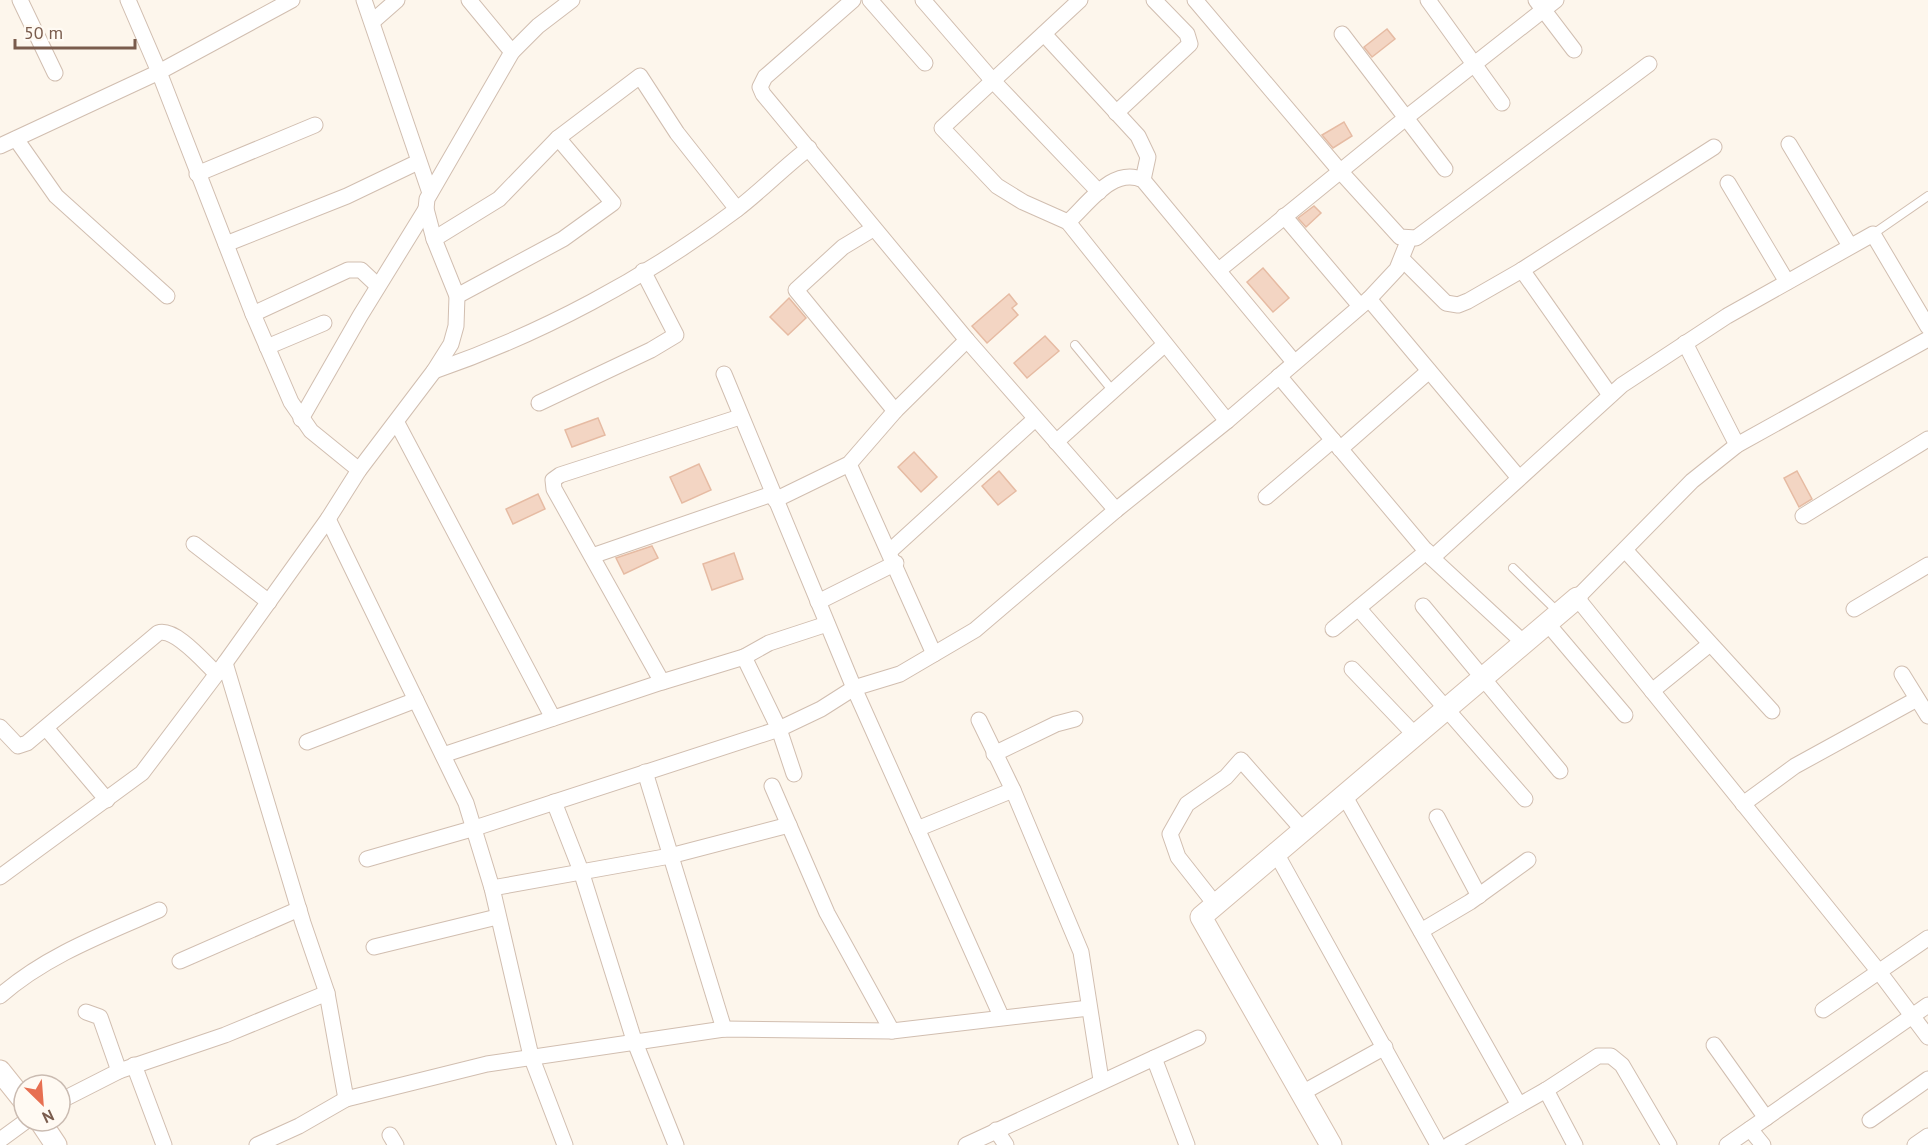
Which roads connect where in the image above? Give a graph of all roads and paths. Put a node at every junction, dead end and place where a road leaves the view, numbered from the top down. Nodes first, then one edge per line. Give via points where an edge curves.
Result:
1 (20, 0) edge
2 (128, 0) edge
3 (292, 0) edge
4 (364, 0) edge
5 (397, 0) edge
6 (469, 0) edge
7 (572, 0) edge
8 (870, 0) edge
9 (923, 0) edge
10 (1154, 0) edge
11 (1195, 0) edge
12 (1428, 0) edge
13 (850, 1) edge
14 (1070, 3) edge
15 (1545, 3) edge
16 (372, 22) junction
17 (1044, 34) junction
18 (1342, 34) dead end
19 (1574, 50) dead end
20 (512, 52) junction
21 (1475, 62) junction
22 (925, 63) dead end
23 (1649, 63) dead end
24 (159, 72) junction
25 (55, 73) dead end
26 (993, 81) junction
27 (1502, 103) dead end
28 (1116, 113) junction
29 (1407, 117) junction
30 (315, 125) dead end
31 (558, 138) junction
32 (16, 139) junction
33 (1789, 144) dead end
34 (0, 146) edge
35 (1714, 147) dead end
36 (808, 148) junction
37 (418, 162) junction
38 (1445, 169) dead end
39 (1340, 171) junction
40 (197, 174) junction
41 (1143, 180) junction
42 (1728, 183) dead end
43 (1099, 192) junction
44 (430, 193) junction
45 (1928, 196) edge
46 (426, 209) junction
47 (737, 209) junction
48 (1284, 216) junction
49 (1068, 222) junction
50 (873, 229) junction
51 (1873, 234) junction
52 (434, 239) junction
53 (1409, 240) junction
54 (226, 244) junction
55 (1850, 246) junction
56 (1402, 259) junction
57 (1219, 270) junction
58 (1522, 270) junction
59 (643, 271) junction
60 (1787, 282) junction
61 (378, 286) junction
62 (167, 296) dead end
63 (456, 296) junction
64 (1364, 302) junction
65 (253, 314) junction
66 (324, 323) dead end
67 (1928, 327) edge
68 (1928, 339) edge
69 (967, 340) junction
70 (1685, 343) junction
71 (1075, 345) dead end
72 (1164, 345) junction
73 (267, 347) junction
74 (1294, 362) junction
75 (434, 371) junction
76 (1429, 371) junction
77 (724, 374) dead end
78 (1279, 376) junction
79 (1113, 391) junction
80 (1610, 395) junction
81 (539, 403) dead end
82 (895, 411) junction
83 (740, 417) junction
84 (1035, 419) junction
85 (301, 420) junction
86 (1227, 421) junction
87 (397, 423) junction
88 (1928, 439) edge
89 (1056, 442) junction
90 (1336, 445) junction
91 (1737, 445) junction
92 (849, 464) junction
93 (359, 470) junction
94 (1519, 478) junction
95 (774, 497) junction
96 (1266, 497) dead end
97 (1116, 510) junction
98 (1803, 516) dead end
99 (328, 519) junction
100 (194, 544) dead end
101 (1625, 550) junction
102 (1429, 554) junction
103 (592, 556) junction
104 (893, 557) junction
105 (1928, 565) edge
106 (1513, 568) dead end
107 (1577, 598) junction
108 (269, 602) junction
109 (818, 602) junction
110 (1423, 606) dead end
111 (1359, 609) junction
112 (1854, 609) dead end
113 (1553, 618) junction
114 (827, 624) junction
115 (1333, 629) dead end
116 (1524, 643) junction
117 (1710, 644) junction
118 (934, 654) junction
119 (744, 657) junction
120 (221, 669) junction
121 (1352, 669) dead end
122 (1902, 674) dead end
123 (1484, 677) junction
124 (662, 682) junction
125 (854, 688) junction
126 (1652, 691) junction
127 (1917, 699) junction
128 (416, 700) junction
129 (1447, 708) junction
130 (1772, 711) dead end
131 (1625, 715) dead end
132 (1928, 715) edge
133 (553, 718) junction
134 (1076, 719) dead end
135 (979, 720) dead end
136 (0, 727) edge
137 (46, 728) junction
138 (779, 729) junction
139 (1415, 735) junction
140 (308, 742) dead end
141 (994, 754) junction
142 (443, 755) junction
143 (1560, 771) dead end
144 (645, 772) junction
145 (794, 774) dead end
146 (772, 786) dead end
147 (1013, 790) junction
148 (1344, 795) junction
149 (1525, 799) dead end
150 (107, 800) junction
151 (554, 802) junction
152 (1743, 804) junction
153 (1437, 817) dead end
154 (789, 825) junction
155 (475, 828) junction
156 (916, 829) junction
157 (1303, 830) junction
158 (1276, 853) junction
159 (670, 856) junction
160 (367, 859) dead end
161 (1528, 860) dead end
162 (580, 871) junction
163 (0, 877) edge
164 (492, 888) junction
165 (1479, 896) junction
166 (1215, 904) junction
167 (299, 909) junction
168 (159, 910) dead end
169 (497, 917) junction
170 (1421, 931) junction
171 (1928, 938) edge
172 (374, 947) dead end
173 (180, 960) dead end
174 (1880, 973) junction
175 (327, 993) junction
176 (0, 996) edge
177 (1928, 1005) edge
178 (1089, 1008) junction
179 (1823, 1010) dead end
180 (86, 1012) dead end
181 (1001, 1016) junction
182 (1912, 1016) junction
183 (724, 1029) junction
184 (892, 1031) junction
185 (1928, 1037) edge
186 (1198, 1038) dead end
187 (634, 1040) junction
188 (1713, 1045) dead end
189 (1385, 1047) junction
190 (531, 1056) junction
191 (1154, 1058) junction
192 (126, 1068) junction
193 (0, 1071) edge
194 (1928, 1079) edge
195 (1101, 1080) junction
196 (12, 1086) edge
197 (1546, 1090) junction
198 (1302, 1093) junction
199 (72, 1095) edge
200 (346, 1099) junction
201 (1519, 1105) junction
202 (1766, 1118) junction
203 (1870, 1120) dead end
204 (1750, 1129) junction
205 (996, 1130) junction
206 (1928, 1136) edge
207 (263, 1144) edge
208 (164, 1145) edge
209 (565, 1145) edge
210 (676, 1145) edge
211 (966, 1145) edge
212 (1006, 1145) edge
213 (1187, 1145) edge
214 (1331, 1145) edge
215 (1438, 1145) edge
216 (1449, 1145) edge
217 (1575, 1145) edge
218 (1669, 1145) edge
219 (1727, 1145) edge
220 (1763, 1145) edge
221 (1915, 1145) edge

1 - 25 street
2 - 24 street
3 - 24 street
4 - 16 street
5 - 16 street
6 - 20 street
7 - 20 street
8 - 22 street
9 - 26 street
10 - 28 street via 1187,34 1190,44
11 - 39 street
12 - 21 street
13 - 36 street via 761,81 763,94
14 - 17 street
15 - 19 street
15 - 21 street
16 - 37 street
17 - 26 street
17 - 28 street
18 - 29 street
20 - 44 street
21 - 27 street
21 - 29 street
23 - 53 street
24 - 32 street
24 - 40 street
26 - 43 street
26 - 49 street via 942,128 997,186
28 - 41 street via 1138,136 1148,157
29 - 38 street
29 - 39 street
30 - 40 street
31 - 47 street via 640,76 677,133
31 - 52 street via 499,199
31 - 63 street via 613,202 563,239
32 - 34 street
32 - 62 street via 56,196
33 - 55 street
35 - 58 street
36 - 47 street
36 - 50 street
37 - 44 street
37 - 54 street via 347,196
39 - 48 street
39 - 53 street via 1400,237
40 - 54 street
41 - 43 street via 1132,174 1117,177
41 - 57 street
42 - 60 street
43 - 49 street
44 - 46 street
45 - 51 lane
46 - 52 street
46 - 61 street
47 - 59 street
48 - 57 street
48 - 64 street
49 - 72 street
50 - 69 street
50 - 82 street via 843,247 796,290
51 - 55 street
51 - 67 street
52 - 63 street
53 - 56 street
54 - 65 street
55 - 60 street
56 - 58 street via 1440,299 1458,305
56 - 64 street
57 - 74 street
58 - 80 street
59 - 75 street via 496,350
59 - 81 street via 676,335
60 - 70 street
61 - 65 street via 361,270 348,270
61 - 85 street
63 - 75 street via 456,326 451,344
64 - 74 street
64 - 76 street
65 - 73 street
66 - 73 street
68 - 91 street
69 - 82 street
69 - 84 street
70 - 80 street
70 - 91 street
71 - 79 lane
72 - 79 street
72 - 86 street
73 - 85 street
74 - 78 street
75 - 87 street
76 - 90 street
76 - 94 street
77 - 83 street
78 - 86 street
78 - 90 street
79 - 89 street
80 - 94 street
82 - 92 street
83 - 95 street
83 - 103 street via 556,477 554,489
84 - 89 street
84 - 104 street
85 - 93 street
86 - 97 street
87 - 93 street
87 - 133 street
88 - 98 street
89 - 97 street
90 - 96 street
90 - 102 street
91 - 101 street via 1692,482
92 - 95 street
92 - 104 street
93 - 99 street
94 - 102 street
95 - 103 street
95 - 109 street
97 - 118 street via 975,630
99 - 108 street
99 - 128 street
100 - 108 street
101 - 107 street
101 - 117 street
102 - 111 street
102 - 116 street
103 - 124 street
104 - 109 street
104 - 118 street
105 - 112 street
106 - 113 lane
107 - 113 street
107 - 126 street
108 - 120 street
109 - 114 street
110 - 123 street
111 - 115 street
111 - 129 street
113 - 116 street
113 - 131 street
114 - 119 street via 769,643
114 - 125 street
116 - 123 street
117 - 126 street
117 - 130 street
118 - 125 street via 900,674
119 - 124 street
119 - 138 street
120 - 137 street via 174,634 158,633
120 - 150 street via 142,773
120 - 167 street
121 - 139 street
122 - 127 street
123 - 129 street
123 - 143 street
124 - 133 street
125 - 138 street
125 - 156 street
126 - 152 street
127 - 132 street
127 - 152 street via 1795,766
128 - 140 street
128 - 142 street
129 - 139 street
129 - 149 street
133 - 142 street
134 - 141 street via 1056,724
135 - 141 street
136 - 137 street via 18,746
137 - 150 street
138 - 144 street
138 - 145 street
139 - 148 street
141 - 147 street
142 - 155 street
144 - 151 street
144 - 159 street
146 - 154 street
147 - 156 street
147 - 178 street via 1081,952
148 - 157 street
148 - 170 street
150 - 163 street
151 - 155 street
151 - 162 street
152 - 174 street
153 - 165 street
154 - 159 street
154 - 184 street via 827,913
155 - 160 street
155 - 164 street
156 - 181 street
157 - 158 street
157 - 166 street via 1241,760 1226,777 1187,804 1170,834 1178,857
158 - 166 street
158 - 189 street
159 - 162 street
159 - 183 street
161 - 165 street
162 - 164 street
162 - 187 street
164 - 169 street
165 - 170 street
166 - 198 street via 1201,917
167 - 173 street
167 - 175 street
168 - 176 street via 97,936 24,975
169 - 172 street
169 - 190 street
170 - 201 street
171 - 174 street
174 - 179 street
174 - 182 street
175 - 192 street via 225,1035
175 - 200 street
177 - 182 street
178 - 181 street
178 - 195 street
180 - 192 street via 100,1017
181 - 184 street
182 - 185 street
182 - 202 street
183 - 184 street
183 - 187 street
186 - 191 street
187 - 190 street
187 - 210 street
188 - 202 street
189 - 198 street
189 - 215 street
190 - 200 street
190 - 209 street
191 - 195 street
191 - 213 street
192 - 199 street
192 - 208 street
193 - 196 street
194 - 203 street
195 - 205 street
197 - 201 street
197 - 217 street
197 - 218 street via 1598,1056 1611,1056 1622,1065
198 - 214 street
200 - 207 street
201 - 216 street
202 - 204 street
204 - 219 street
204 - 220 street
205 - 211 street
205 - 212 street
206 - 221 street

